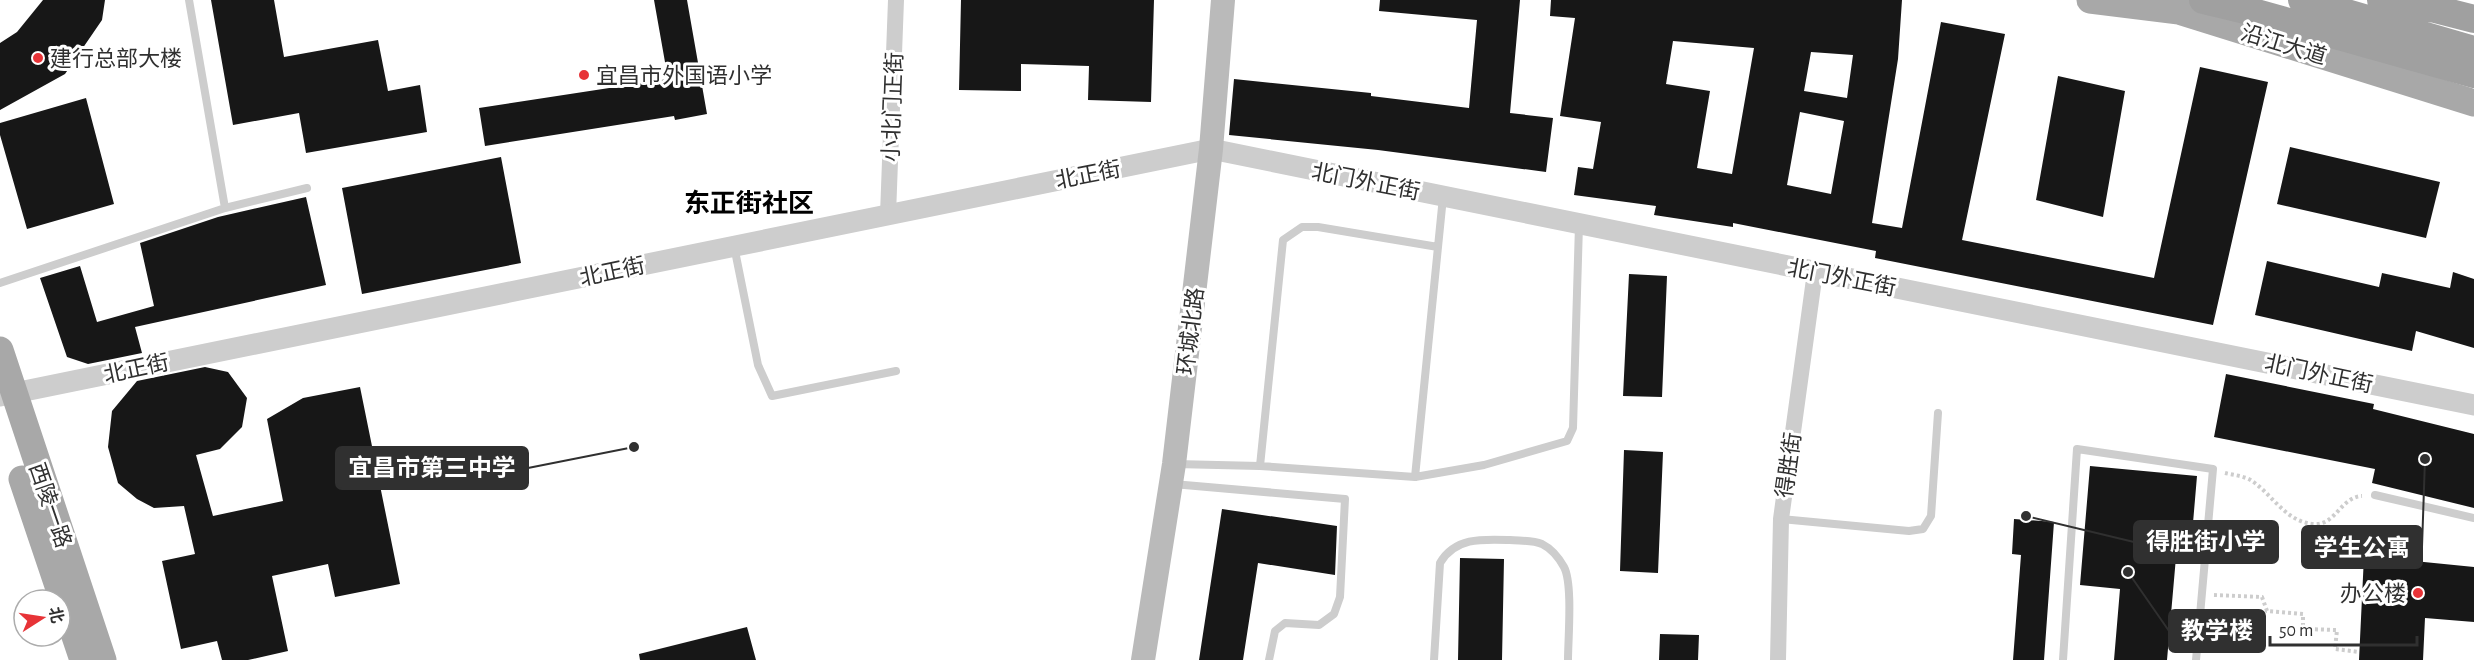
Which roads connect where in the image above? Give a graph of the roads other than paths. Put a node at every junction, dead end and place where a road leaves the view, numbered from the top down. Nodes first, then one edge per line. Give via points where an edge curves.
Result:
1 (189, 0) edge
2 (896, 0) edge
3 (1223, 0) edge
4 (2090, 0) edge
5 (2203, 0) edge
6 (2302, 0) edge
7 (2372, 0) edge
8 (2380, 0) edge
9 (2253, 12) junction
10 (2474, 19) edge
11 (2474, 31) edge
12 (2474, 50) edge
13 (2474, 74) edge
14 (2474, 93) edge
15 (2474, 103) edge
16 (1211, 149) junction
17 (307, 188) dead end
18 (1443, 196) junction
19 (225, 208) junction
20 (888, 215) junction
21 (1579, 224) junction
22 (734, 246) junction
23 (1438, 247) junction
24 (1815, 272) junction
25 (0, 283) edge
26 (0, 350) edge
27 (896, 371) dead end
28 (4, 401) edge
29 (2474, 405) edge
30 (1938, 413) dead end
31 (1260, 466) junction
32 (1173, 474) junction
33 (1415, 477) junction
34 (2375, 495) road end
35 (2474, 518) edge
36 (1780, 519) junction
37 (83, 660) edge
38 (103, 660) edge
39 (1143, 660) edge
40 (1269, 660) edge
41 (1434, 660) edge
42 (1568, 660) edge
43 (1778, 660) edge
44 (2063, 660) edge
45 (2196, 660) edge

1 - 19 lane
2 - 20 street, 小北门正街
3 - 16 main road, 环城北路
4 - 15 main road, 沿江大道 via 2179,12
5 - 9 highway
6 - 12 highway
7 - 11 main road
8 - 10 highway
9 - 13 highway
9 - 14 highway via 2312,42 2366,62
16 - 18 street, 北门外正街
16 - 20 street, 北正街
16 - 32 main road, 环城北路
17 - 19 lane
18 - 21 street, 北门外正街
18 - 23 lane
19 - 25 lane
20 - 22 street, 北正街
21 - 24 street, 北门外正街
21 - 33 lane via 1573,428 1567,441 1484,465
22 - 27 lane via 758,365 772,396
22 - 28 street, 北正街
23 - 31 lane via 1302,226 1283,240
23 - 33 lane
24 - 29 street, 北门外正街
24 - 36 street, 得胜街
26 - 28 main road, 西陵一路
28 - 37 main road, 西陵一路
28 - 38 main road, 西陵一路
30 - 36 lane via 1931,516 1923,529
31 - 32 lane
31 - 33 lane
32 - 39 main road, 环城北路
32 - 40 lane via 1345,499 1340,597 1334,614 1319,625 1285,624 1275,631
34 - 35 lane
36 - 43 street, 得胜街
41 - 42 lane via 1440,563 1452,549 1476,538 1534,542 1555,553 1568,576
44 - 45 lane via 2077,449 2213,469

